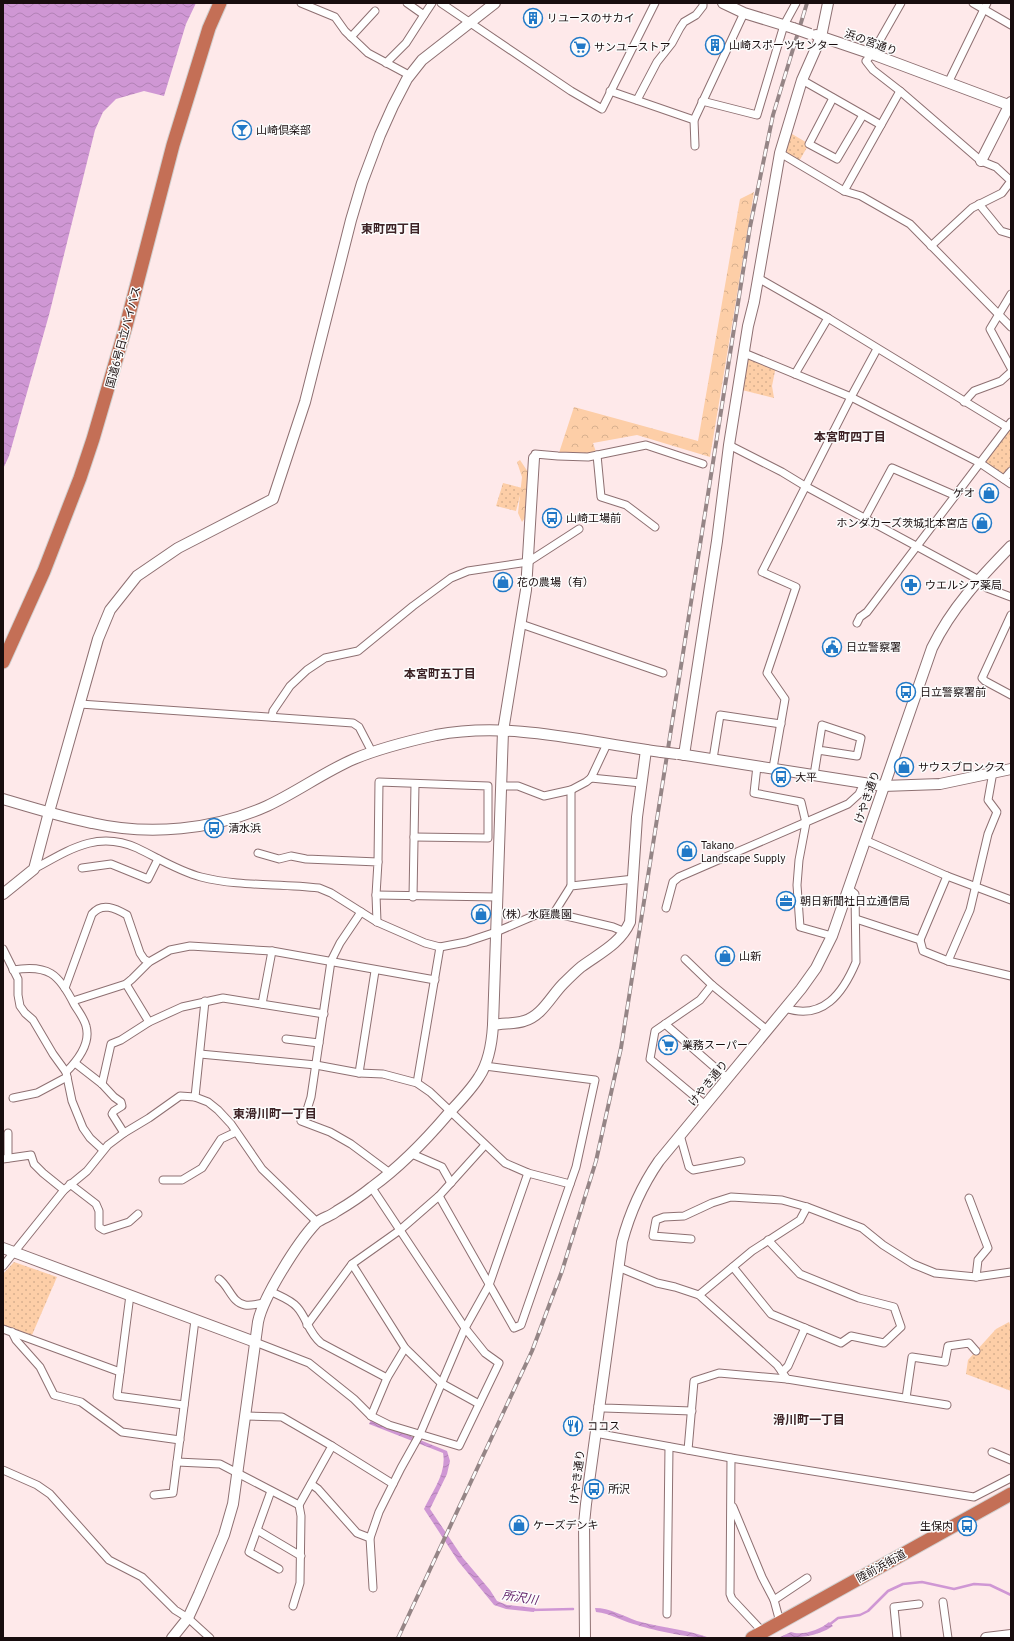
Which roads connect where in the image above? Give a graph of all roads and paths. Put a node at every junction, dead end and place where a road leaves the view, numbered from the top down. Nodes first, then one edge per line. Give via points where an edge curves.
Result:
1 (220, 3) edge
2 (301, 3) edge
3 (406, 3) edge
4 (432, 3) edge
5 (442, 3) edge
6 (495, 3) edge
7 (655, 3) edge
8 (703, 3) edge
9 (723, 3) edge
10 (796, 3) edge
11 (828, 3) edge
12 (900, 3) edge
13 (973, 3) edge
14 (986, 6) edge
15 (375, 11) dead end
16 (744, 13) junction
17 (424, 14) junction
18 (470, 23) junction
19 (1011, 25) edge
20 (788, 27) junction
21 (351, 37) junction
22 (821, 37) junction
23 (872, 54) junction
24 (386, 63) junction
25 (409, 75) junction
26 (802, 80) junction
27 (948, 83) junction
28 (610, 91) junction
29 (900, 91) junction
30 (833, 98) junction
31 (637, 100) junction
32 (702, 101) junction
33 (1010, 104) edge
34 (863, 115) junction
35 (694, 120) junction
36 (880, 125) junction
37 (694, 146) dead end
38 (780, 153) junction
39 (981, 161) junction
40 (844, 191) junction
41 (979, 204) junction
42 (1011, 234) edge
43 (931, 246) junction
44 (758, 278) junction
45 (1011, 294) edge
46 (999, 314) junction
47 (828, 318) junction
48 (1011, 327) edge
49 (877, 349) junction
50 (744, 353) junction
51 (1011, 368) edge
52 (1011, 372) edge
53 (795, 374) junction
54 (851, 397) junction
55 (964, 402) junction
56 (1009, 425) edge
57 (729, 445) junction
58 (597, 455) junction
59 (534, 458) joint
60 (980, 462) junction
61 (703, 464) dead end
62 (1011, 471) edge
63 (1004, 479) junction
64 (1011, 484) edge
65 (805, 486) junction
66 (954, 495) junction
67 (865, 518) junction
68 (655, 527) dead end
69 (579, 529) dead end
70 (918, 546) junction
71 (1011, 546) edge
72 (528, 562) junction
73 (979, 580) junction
74 (1011, 597) edge
75 (1011, 615) edge
76 (857, 623) dead end
77 (521, 624) junction
78 (3, 662) edge
79 (662, 673) dead end
80 (1011, 695) edge
81 (80, 704) junction
82 (272, 717) junction
83 (781, 724) junction
84 (504, 731) junction
85 (607, 744) junction
86 (646, 750) junction
87 (818, 750) junction
88 (372, 752) junction
89 (680, 755) junction
90 (713, 759) junction
91 (757, 766) junction
92 (773, 768) junction
93 (1011, 769) edge
94 (993, 772) junction
95 (814, 775) junction
96 (591, 778) junction
97 (641, 783) junction
98 (864, 783) junction
99 (415, 784) junction
100 (501, 786) junction
101 (883, 786) junction
102 (571, 790) junction
103 (3, 799) edge
104 (49, 812) junction
105 (806, 823) junction
106 (414, 837) junction
107 (865, 840) junction
108 (258, 853) dead end
109 (158, 859) junction
110 (378, 862) junction
111 (82, 868) dead end
112 (34, 869) junction
113 (947, 876) junction
114 (634, 879) junction
115 (571, 886) junction
116 (975, 887) junction
117 (848, 888) junction
118 (3, 894) edge
119 (376, 895) junction
120 (413, 897) junction
121 (497, 897) junction
122 (1011, 900) edge
123 (666, 908) dead end
124 (361, 912) junction
125 (554, 913) junction
126 (856, 919) junction
127 (377, 922) junction
128 (496, 932) junction
129 (625, 932) junction
130 (832, 936) junction
131 (920, 940) junction
132 (440, 947) junction
133 (3, 949) edge
134 (272, 951) junction
135 (685, 959) dead end
136 (331, 961) junction
137 (948, 961) junction
138 (149, 962) junction
139 (13, 970) junction
140 (375, 971) junction
141 (1011, 976) edge
142 (435, 980) junction
143 (126, 984) junction
144 (712, 985) junction
145 (65, 988) junction
146 (73, 1000) junction
147 (205, 1001) junction
148 (262, 1004) junction
149 (785, 1008) junction
150 (324, 1014) junction
151 (149, 1022) junction
152 (665, 1024) junction
153 (493, 1025) junction
154 (767, 1030) junction
155 (286, 1039) dead end
156 (319, 1043) junction
157 (200, 1054) junction
158 (75, 1063) junction
159 (316, 1065) junction
160 (485, 1066) junction
161 (359, 1073) junction
162 (66, 1075) junction
163 (728, 1078) junction
164 (102, 1084) junction
165 (418, 1084) junction
166 (195, 1097) junction
167 (13, 1098) dead end
168 (705, 1105) junction
169 (450, 1112) junction
170 (236, 1132) junction
171 (8, 1133) dead end
172 (124, 1133) junction
173 (680, 1135) junction
174 (485, 1145) junction
175 (104, 1150) junction
176 (412, 1154) junction
177 (6, 1159) edge
178 (741, 1161) dead end
179 (390, 1173) junction
180 (528, 1173) junction
181 (163, 1180) dead end
182 (451, 1183) junction
183 (70, 1184) junction
184 (570, 1184) junction
185 (372, 1188) junction
186 (64, 1190) junction
187 (439, 1196) junction
188 (969, 1198) dead end
189 (807, 1206) junction
190 (138, 1214) dead end
191 (317, 1222) junction
192 (400, 1230) junction
193 (691, 1239) dead end
194 (768, 1240) junction
195 (3, 1248) edge
196 (15, 1252) junction
197 (352, 1264) junction
198 (3, 1266) edge
199 (733, 1267) junction
200 (618, 1268) junction
201 (1011, 1272) edge
202 (976, 1277) junction
203 (219, 1279) dead end
204 (489, 1285) junction
205 (270, 1291) junction
206 (130, 1295) junction
207 (699, 1295) junction
208 (264, 1303) junction
209 (195, 1320) junction
210 (307, 1325) junction
211 (465, 1328) junction
212 (805, 1328) junction
213 (3, 1329) edge
214 (12, 1332) junction
215 (255, 1342) junction
216 (405, 1348) junction
217 (976, 1351) dead end
218 (120, 1372) junction
219 (782, 1372) junction
220 (387, 1378) junction
221 (787, 1379) junction
222 (441, 1383) junction
223 (906, 1398) junction
224 (479, 1404) junction
225 (184, 1405) junction
226 (947, 1405) dead end
227 (598, 1406) junction
228 (692, 1411) junction
229 (245, 1416) junction
230 (371, 1416) junction
231 (594, 1433) junction
232 (420, 1434) junction
233 (180, 1440) junction
234 (332, 1446) junction
235 (669, 1447) junction
236 (688, 1450) junction
237 (992, 1452) dead end
238 (732, 1458) junction
239 (1011, 1460) edge
240 (177, 1462) junction
241 (3, 1470) edge
242 (238, 1473) junction
243 (1011, 1478) edge
244 (311, 1484) junction
245 (392, 1484) junction
246 (271, 1491) junction
247 (1011, 1494) edge
248 (154, 1496) dead end
249 (732, 1505) junction
250 (299, 1506) junction
251 (257, 1530) junction
252 (370, 1538) junction
253 (301, 1556) junction
254 (279, 1569) dead end
255 (807, 1578) dead end
256 (373, 1588) dead end
257 (774, 1600) junction
258 (943, 1602) dead end
259 (919, 1604) dead end
260 (293, 1606) dead end
261 (667, 1614) dead end
262 (188, 1618) junction
263 (780, 1622) junction
264 (758, 1635) edge
265 (1011, 1635) edge
266 (172, 1638) edge
267 (210, 1638) edge
268 (585, 1638) edge
269 (898, 1638) edge
270 (948, 1638) edge
271 (986, 1638) edge

1 - 78 highway, 国道6号日立バイパス via 209,28 173,145 130,313 93,439 44,571
2 - 21 street via 335,17
3 - 17 street
4 - 17 street
5 - 18 street
6 - 18 street
7 - 28 street
8 - 31 street via 696,15 684,22 657,62
9 - 16 street, 浜の宮通り
10 - 20 street
11 - 22 street
12 - 23 street
13 - 14 street
14 - 19 street
14 - 27 street
15 - 21 street
16 - 20 street, 浜の宮通り
16 - 32 street
17 - 24 street via 406,42
18 - 25 street via 422,60
18 - 28 street via 571,91 602,108
20 - 22 street, 浜の宮通り, bridge
20 - 32 street via 757,116
21 - 24 street via 368,53
22 - 23 street, 浜の宮通り
22 - 26 street
23 - 27 street, 浜の宮通り
23 - 29 street via 866,61 873,70
24 - 25 street
25 - 81 street via 380,135 362,183 305,402 273,499 178,548 137,576 110,610 98,639
26 - 30 street
26 - 38 street
27 - 33 street, 浜の宮通り
28 - 31 street
29 - 36 street
29 - 39 street
30 - 34 street
30 - 34 street via 809,144 837,158
31 - 35 street
32 - 35 street
33 - 39 street
34 - 36 street
35 - 37 street
36 - 40 street
38 - 40 street
38 - 44 street
39 - 41 street via 996,167 1011,181 1002,193
40 - 43 street via 861,196 910,224
41 - 42 street via 1001,230
41 - 43 street
43 - 46 street
44 - 47 street
44 - 50 street
45 - 46 street
46 - 48 street
46 - 51 street via 990,329
47 - 49 street
47 - 53 street
49 - 54 street
49 - 55 street
50 - 53 street
50 - 57 street
52 - 55 street via 1001,381 974,391
53 - 54 street
54 - 60 street
54 - 65 street
55 - 56 street
56 - 60 street
57 - 65 street
57 - 89 street via 715,549
58 - 59 street via 588,457 535,454
58 - 61 street via 646,445
58 - 68 street via 601,497 626,505
59 - 72 street
60 - 63 street
60 - 66 street
62 - 63 street
63 - 64 street
65 - 67 street
65 - 83 street via 762,572 796,587 767,672 785,700
66 - 67 street via 892,468
66 - 70 street
67 - 70 street
69 - 72 street
70 - 73 street
70 - 76 street
71 - 73 street, けやき通り
72 - 77 street
72 - 82 street via 468,571 451,578 358,651 326,658 307,670 290,686 273,711
73 - 74 street via 987,588
73 - 101 street, けやき通り via 956,607 932,648
75 - 80 street via 982,678
77 - 79 street
77 - 84 street
81 - 82 street
81 - 104 street
82 - 88 street via 353,723 359,727
83 - 90 street via 720,715
83 - 92 street
84 - 85 street via 537,733
84 - 88 street via 443,734
84 - 100 street
85 - 86 street
85 - 96 street
86 - 89 street, bridge
86 - 97 street
87 - 87 street via 822,724 861,738 857,756
87 - 95 street
88 - 104 street via 267,805 208,824 145,830 94,824
89 - 90 street
90 - 91 street
91 - 92 street
91 - 105 street via 754,793 801,802
92 - 95 street
93 - 94 street
94 - 101 street via 940,784
94 - 116 street via 988,800 997,812 988,834
95 - 98 street
96 - 97 street
96 - 102 street
97 - 114 street
98 - 101 street
98 - 105 street via 854,800
99 - 106 street
99 - 106 street via 488,786 488,838
99 - 110 street via 379,782
100 - 102 street via 518,786 544,796
100 - 121 street
101 - 107 street, けやき通り
102 - 115 street
103 - 104 street
104 - 112 street
105 - 123 street via 679,876 673,882
105 - 130 street via 797,884 800,927
106 - 120 street
107 - 113 street
107 - 117 street, けやき通り
108 - 110 street via 279,859 291,856
109 - 111 street via 148,879 111,864
109 - 112 street via 136,847 95,841 83,844
109 - 124 street via 181,871 218,881 319,888
110 - 119 street
112 - 118 street
113 - 116 street
113 - 131 street
114 - 115 street
114 - 129 street via 630,922
115 - 125 street
116 - 122 street
116 - 137 street via 967,916
117 - 126 street via 855,894
117 - 130 street, けやき通り
119 - 120 street
119 - 127 street
120 - 121 street
121 - 128 street
124 - 127 street
124 - 136 street
125 - 128 street via 538,914
125 - 129 street
126 - 131 street
126 - 149 street via 856,962 840,992 831,1002 821,1007 794,1011
127 - 132 street via 425,944
128 - 132 street
128 - 153 street
129 - 153 street via 580,968 541,1010 524,1021
130 - 149 street, けやき通り via 816,968
131 - 137 street via 923,951
132 - 142 street
133 - 139 street
134 - 136 street
134 - 138 street via 190,946 170,950
134 - 148 street
135 - 144 street
136 - 140 street
136 - 150 street
137 - 141 street
138 - 143 street
138 - 145 street via 140,954 127,915 113,908 96,908
139 - 145 street via 42,970 60,980
139 - 162 street via 18,979 20,1006 33,1020
140 - 142 street
140 - 161 street
142 - 165 street
143 - 146 street
143 - 151 street
144 - 152 street via 700,1000
144 - 154 street
145 - 146 street
146 - 158 street via 86,1026 82,1053
147 - 148 street via 223,998
147 - 151 street via 182,1007
147 - 157 street
148 - 150 street
149 - 154 street, けやき通り
150 - 156 street
151 - 164 street via 111,1044
152 - 163 street
152 - 168 street via 655,1031 650,1059
153 - 160 street
154 - 163 street, けやき通り
155 - 156 street
156 - 159 street
157 - 159 street
157 - 166 street
158 - 162 street
158 - 164 street
159 - 161 street
159 - 179 street via 311,1097 301,1121 330,1132 351,1144
160 - 169 street
160 - 184 street via 595,1080
161 - 165 street via 383,1074
162 - 167 street via 38,1093
162 - 175 street via 82,1128
163 - 168 street, けやき通り
164 - 172 street via 121,1102 122,1106 112,1114
165 - 169 street
166 - 170 street via 208,1102 218,1110
166 - 172 street via 180,1096
168 - 173 street, けやき通り
169 - 174 street
169 - 176 street
170 - 181 street via 221,1139 202,1168 182,1180
170 - 191 street via 262,1169
171 - 177 street
172 - 175 street
173 - 178 street via 689,1167 693,1170
173 - 200 street, けやき通り via 659,1161 637,1196 626,1225
174 - 180 street via 505,1163
174 - 182 street
175 - 183 street via 87,1171
176 - 179 street
176 - 182 street via 442,1167
177 - 186 street via 31,1155 34,1164 42,1173
179 - 185 street
180 - 184 street
180 - 204 street
182 - 187 street
183 - 186 street
183 - 190 street via 96,1204 99,1211 99,1227 104,1230 129,1222
184 - 204 street via 521,1325 514,1328
185 - 191 street via 337,1212
185 - 192 street
186 - 196 street
187 - 192 street
187 - 204 street
188 - 202 street via 988,1248 978,1260
189 - 193 street via 782,1200 731,1197 684,1216 656,1220 653,1236
189 - 194 street via 800,1220
189 - 202 street via 862,1228 913,1264 934,1273
191 - 205 street
192 - 197 street
192 - 211 street
194 - 199 street
194 - 212 street via 800,1274 859,1298 894,1307 901,1327 884,1343 851,1336 840,1343
195 - 196 street
196 - 198 street
196 - 206 street
197 - 210 street
197 - 216 street
199 - 207 street
199 - 212 street via 771,1314
200 - 207 street
200 - 227 street, けやき通り
201 - 202 street
203 - 208 street via 225,1283 236,1301 245,1305
204 - 211 street
205 - 208 street
205 - 210 street via 297,1307
206 - 209 street
206 - 218 street
207 - 219 street
208 - 215 street via 259,1315
209 - 215 street
209 - 225 street
210 - 220 street via 313,1336 321,1343
211 - 222 street
211 - 224 street via 485,1353 499,1363
212 - 219 street via 788,1366
213 - 214 street
214 - 218 street
214 - 233 street via 40,1367 54,1396 81,1402 122,1432
215 - 229 street
215 - 230 street via 309,1363
216 - 220 street
216 - 222 street
217 - 223 street via 969,1343 948,1346 945,1362 912,1357
218 - 225 street via 117,1396
219 - 221 street
220 - 230 street
221 - 223 street
221 - 228 street via 719,1373 694,1381
222 - 224 street
222 - 232 street
223 - 226 street
224 - 232 street via 459,1446
225 - 233 street
227 - 228 street
227 - 231 street, けやき通り
228 - 236 street
229 - 234 street via 282,1417
229 - 242 street
230 - 232 street via 389,1425
231 - 235 street
231 - 268 street, けやき通り via 584,1524
232 - 245 street
233 - 240 street
234 - 244 street
234 - 245 street
235 - 236 street
235 - 261 street
236 - 238 street
237 - 239 street
238 - 243 street via 974,1497
238 - 249 street
240 - 242 street via 220,1464
240 - 248 street via 173,1493
241 - 262 street via 50,1494 108,1560 142,1577 175,1610
242 - 246 street
242 - 262 street via 224,1535
244 - 250 street
244 - 252 street via 357,1533
245 - 252 street
246 - 250 street
246 - 251 street
247 - 263 highway, 陸前浜街道
249 - 257 street
249 - 264 street via 730,1594
250 - 253 street
251 - 253 street
251 - 254 street via 249,1552
252 - 256 street
253 - 260 street via 300,1583
255 - 257 street
257 - 263 street
258 - 270 street
259 - 269 street via 894,1607
262 - 266 street
262 - 267 street
263 - 264 highway, 陸前浜街道
265 - 271 street

